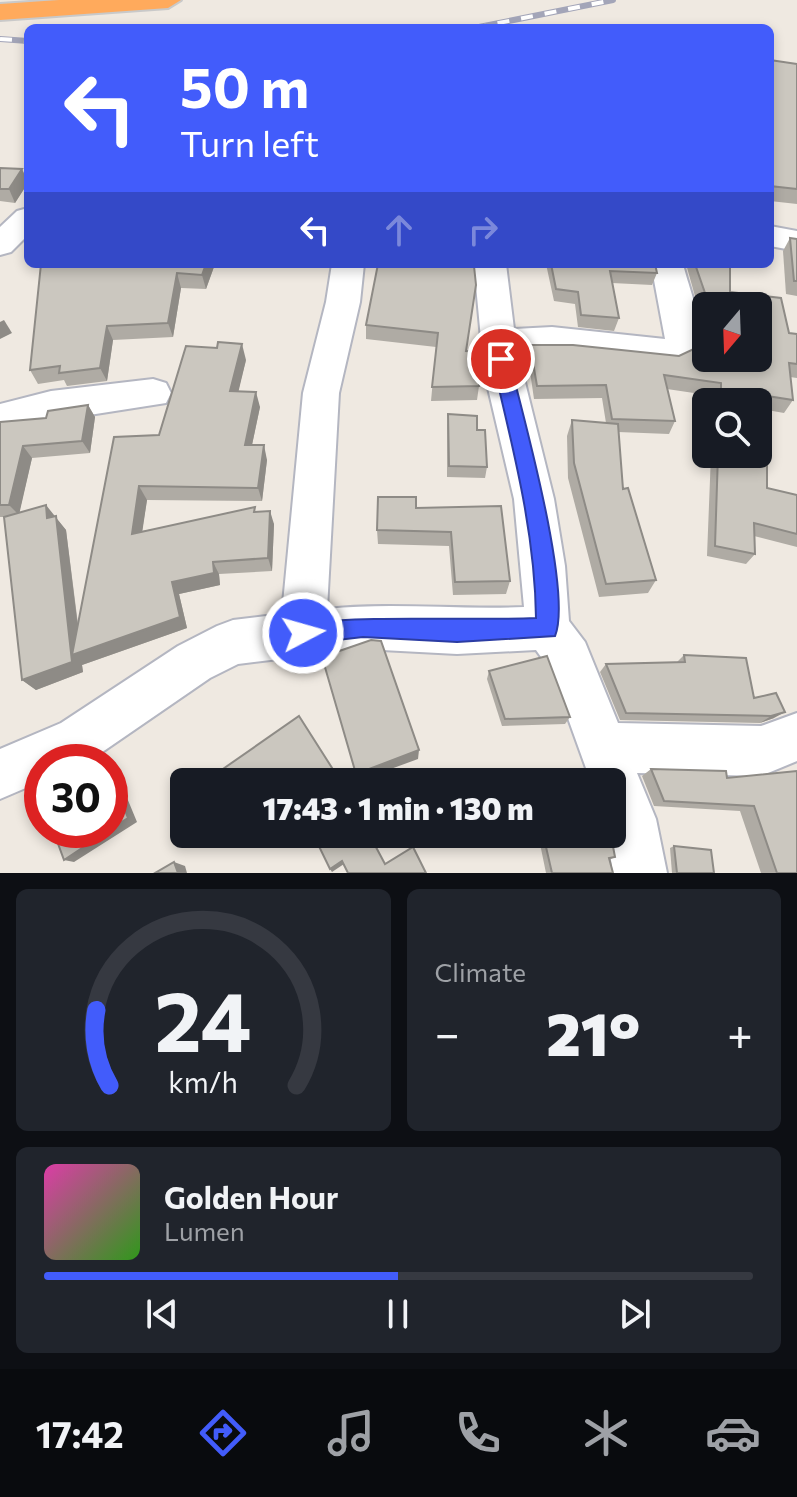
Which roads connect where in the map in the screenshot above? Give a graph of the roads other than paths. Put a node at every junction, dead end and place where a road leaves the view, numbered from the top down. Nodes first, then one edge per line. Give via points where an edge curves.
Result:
1 (168, 0) edge
2 (0, 12) edge
3 (24, 222) edge
4 (774, 237) edge
5 (797, 241) edge
6 (0, 245) edge
7 (347, 268) edge
8 (490, 268) edge
9 (668, 268) edge
10 (499, 342) junction
11 (153, 393) dead end
12 (0, 419) edge
13 (547, 628) junction
14 (303, 633) junction
15 (797, 737) edge
16 (600, 747) junction
17 (0, 774) edge
18 (640, 873) edge

1 - 2 highway
3 - 6 street
4 - 5 street
7 - 14 street via 321,393
8 - 10 street
9 - 10 street via 683,334 681,347 673,353 552,340
10 - 13 street via 534,499
11 - 12 street via 51,406
13 - 14 street via 457,632 363,627
13 - 16 street via 569,658
14 - 17 street via 233,642 78,740
15 - 16 street via 761,751
16 - 18 street via 630,819

